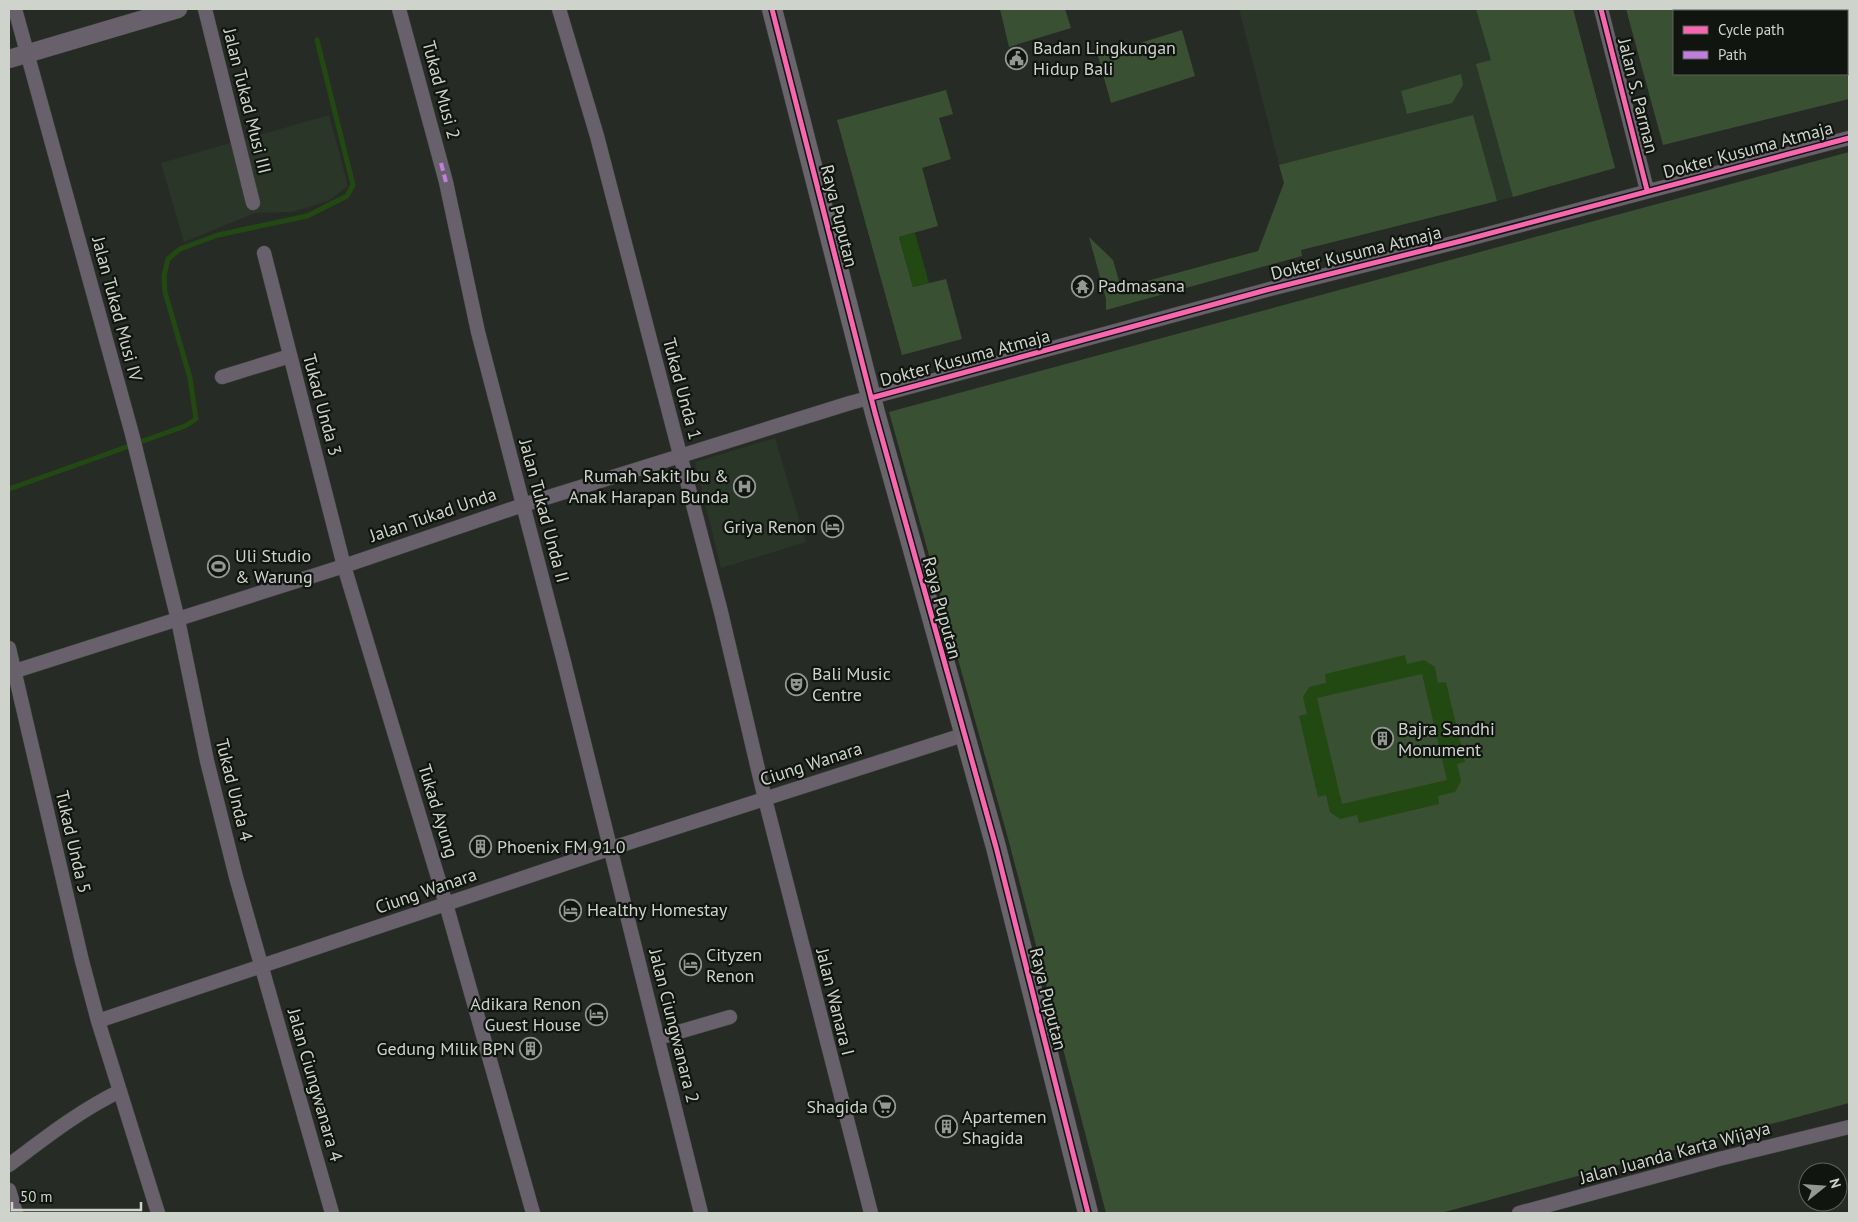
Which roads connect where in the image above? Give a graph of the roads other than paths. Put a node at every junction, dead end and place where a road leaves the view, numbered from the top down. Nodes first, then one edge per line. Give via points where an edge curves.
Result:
1 (15, 9) edge
2 (178, 9) edge
3 (205, 9) edge
4 (399, 9) edge
5 (559, 9) edge
6 (772, 9) edge
7 (1601, 9) edge
8 (27, 54) junction
9 (9, 60) edge
10 (1849, 138) edge
11 (446, 182) joint
12 (1647, 190) junction
13 (253, 202) dead end
14 (264, 253) dead end
15 (290, 356) junction
16 (222, 377) dead end
17 (871, 398) junction
18 (680, 455) junction
19 (523, 504) junction
20 (344, 566) junction
21 (178, 620) junction
22 (9, 648) edge
23 (12, 672) edge
24 (963, 735) junction
25 (765, 799) junction
26 (609, 849) junction
27 (446, 904) junction
28 (262, 966) junction
29 (730, 1017) dead end
30 (98, 1021) junction
31 (658, 1038) junction
32 (120, 1091) junction
33 (1846, 1130) edge
34 (9, 1165) edge
35 (9, 1190) edge
36 (16, 1213) edge
37 (158, 1213) edge
38 (332, 1213) edge
39 (533, 1213) edge
40 (701, 1213) edge
41 (870, 1213) edge
42 (1088, 1213) edge
43 (1519, 1213) edge

1 - 8 street, Jalan Tukad Musi IV
2 - 8 street
3 - 13 street, Jalan Tukad Musi III
4 - 11 street, Tukad Musi 2
5 - 18 street, Tukad Unda 1 via 597,136
6 - 17 main road, Raya Puputan
7 - 12 street, Jalan S. Parman
8 - 9 street
8 - 21 street, Jalan Tukad Musi IV via 133,440
10 - 12 street, Dokter Kusuma Atmaja
11 - 19 street, Jalan Tukad Unda II via 478,332
12 - 17 street, Dokter Kusuma Atmaja
14 - 15 street, Tukad Unda 3
15 - 16 street
15 - 20 street, Tukad Unda 3
17 - 18 street, Jalan Tukad Unda
17 - 24 main road, Raya Puputan
18 - 19 street, Jalan Tukad Unda
18 - 25 street, Tukad Unda 1
19 - 20 street, Jalan Tukad Unda
19 - 26 street, Jalan Tukad Unda II
20 - 21 street, Jalan Tukad Unda
20 - 27 street, Tukad Ayung
21 - 23 street, Jalan Tukad Unda
21 - 28 street, Tukad Unda 4 via 207,762
22 - 23 street, Tukad Unda 5
23 - 30 street, Tukad Unda 5
24 - 25 street, Ciung Wanara
24 - 42 main road, Raya Puputan via 996,847
25 - 26 street, Ciung Wanara
25 - 41 street, Jalan Wanara I
26 - 27 street, Ciung Wanara
26 - 31 street, Jalan Ciungwanara 2
27 - 28 street, Ciung Wanara
27 - 39 street, Tukad Ayung
28 - 30 street, Ciung Wanara
28 - 38 street, Jalan Ciungwanara 4
29 - 31 street
30 - 32 street
31 - 40 street, Jalan Ciungwanara 2
32 - 34 street via 76,1115
32 - 37 street
33 - 43 street, Jalan Juanda Karta Wijaya via 1719,1159
35 - 36 street

